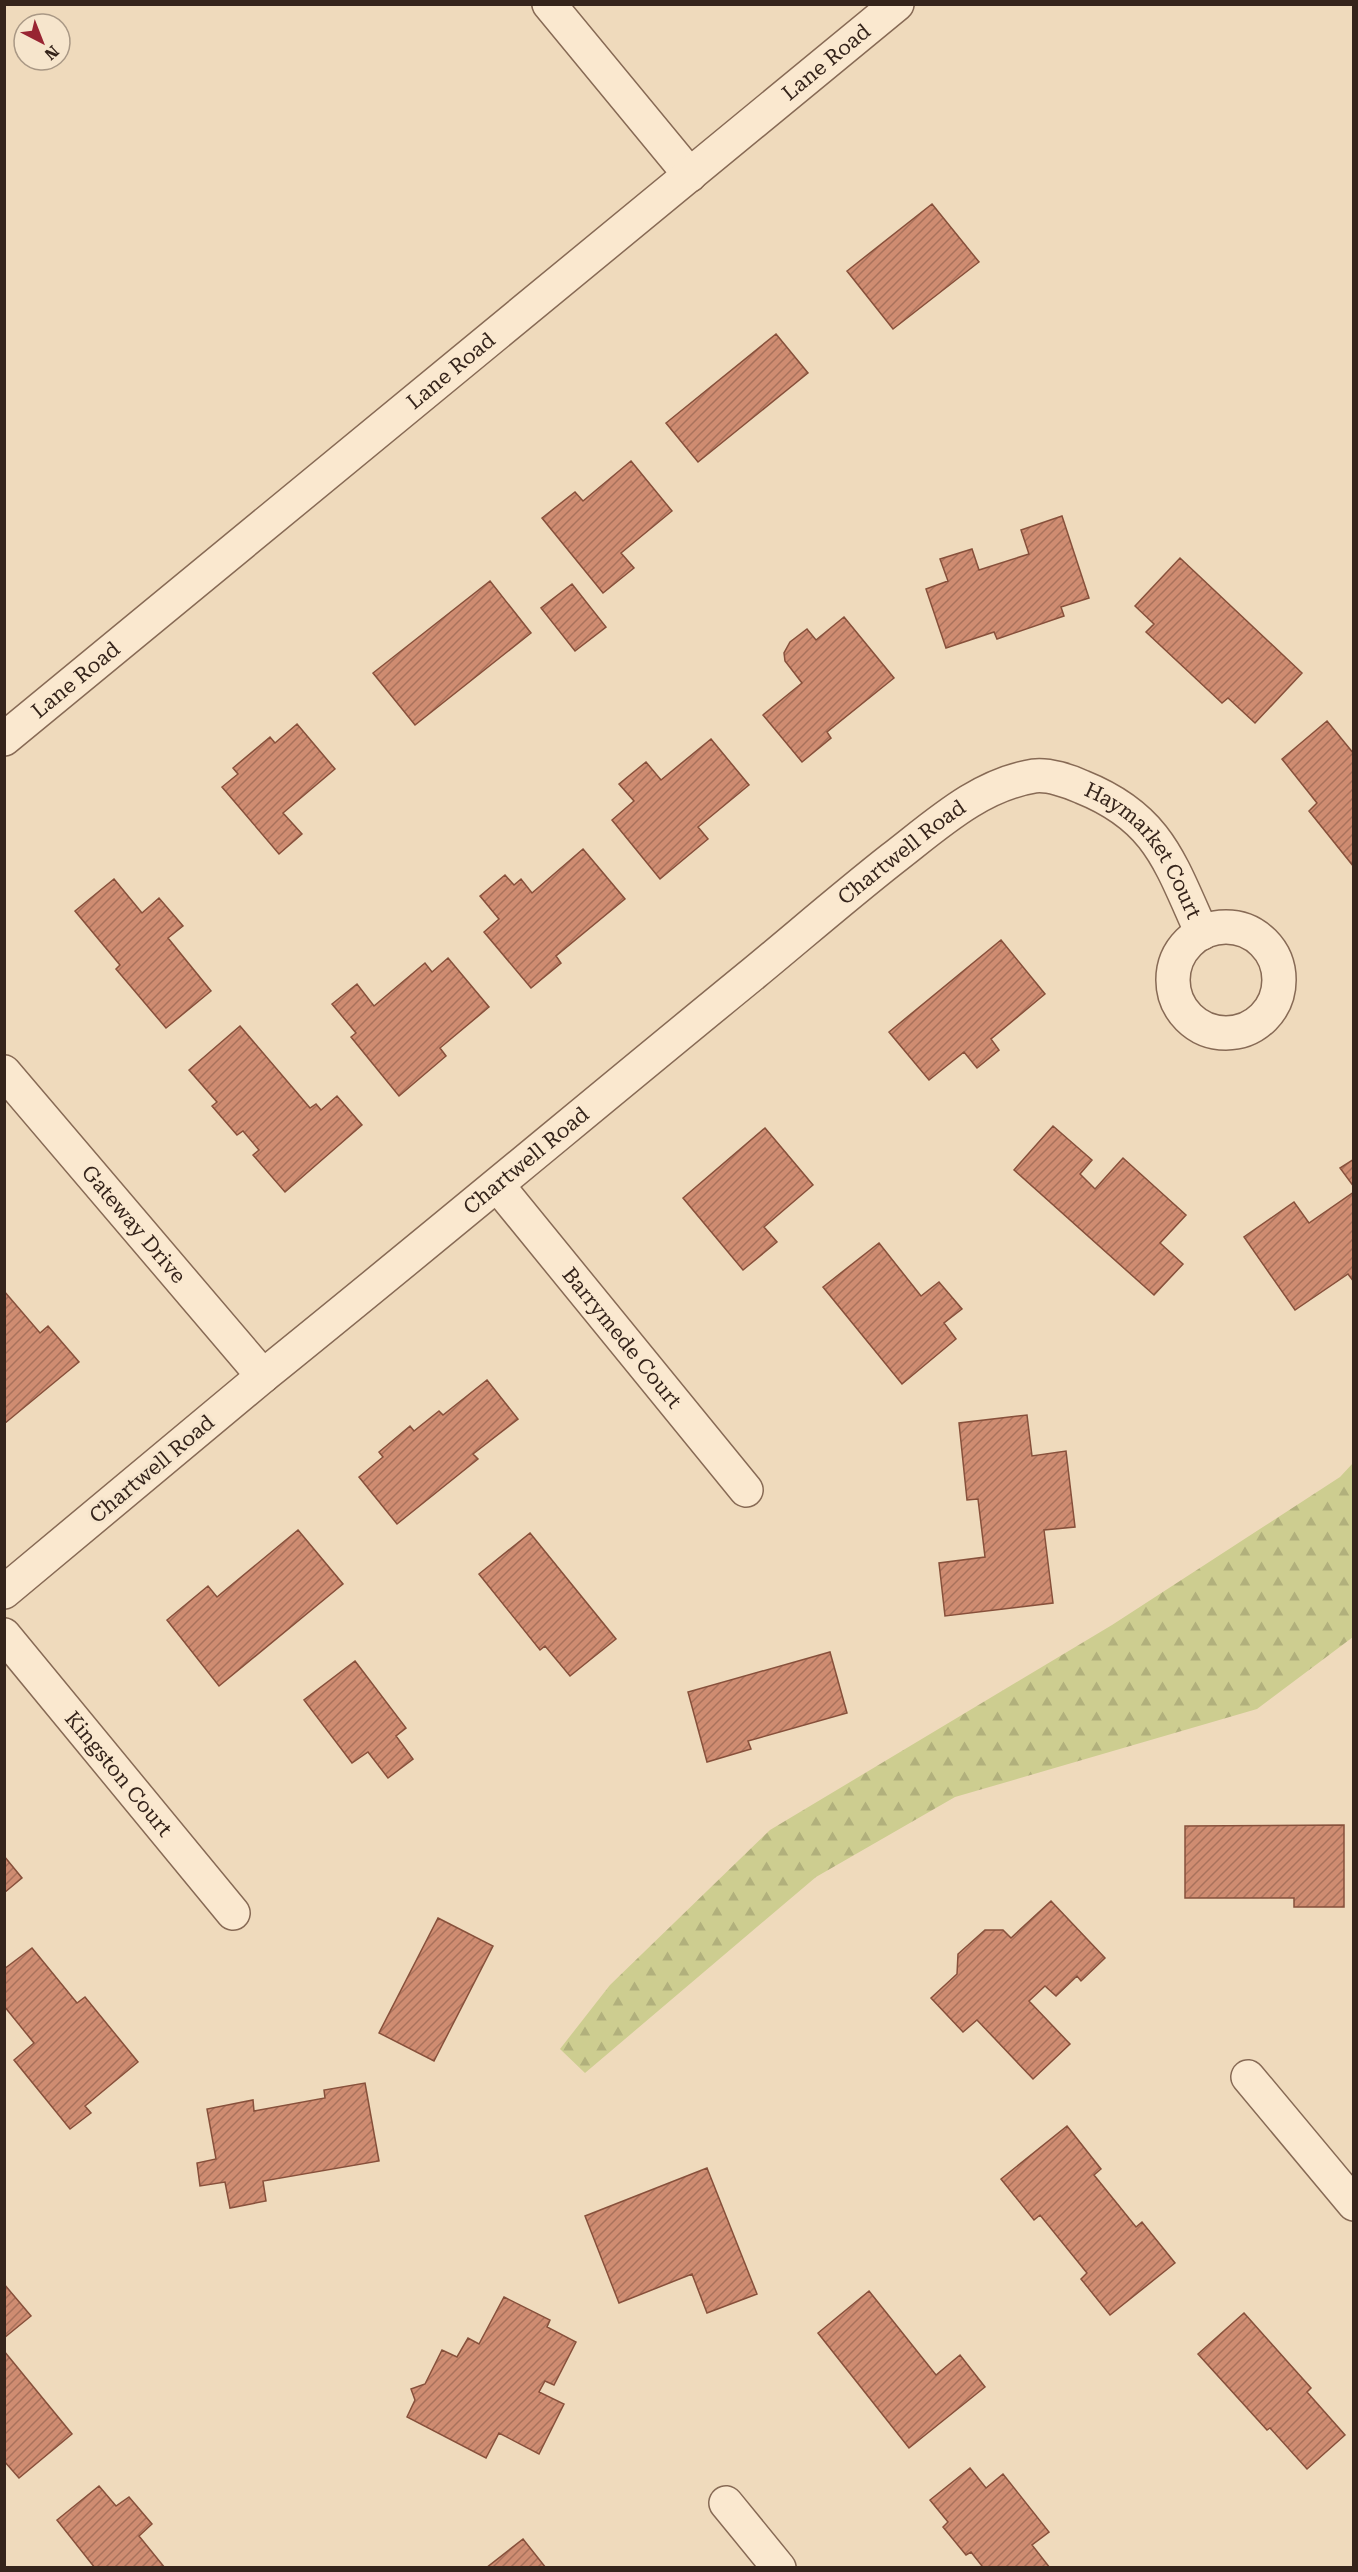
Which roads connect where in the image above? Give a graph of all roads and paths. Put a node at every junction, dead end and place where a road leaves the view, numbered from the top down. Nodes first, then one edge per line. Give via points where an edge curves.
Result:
1 (549, 4) edge
2 (897, 4) edge
3 (690, 175) junction
4 (4, 739) edge
5 (1071, 782) joint
6 (1202, 933) dead end
7 (4, 1072) edge
8 (498, 1186) junction
9 (263, 1376) junction
10 (746, 1490) dead end
11 (4, 1592) edge
12 (4, 1635) edge
13 (233, 1913) dead end
14 (1248, 2077) dead end
15 (1353, 2204) edge
16 (726, 2503) dead end
17 (779, 2568) edge

1 - 3 street
2 - 3 street, Lane Road
3 - 4 street, Lane Road
5 - 6 street, Haymarket Court via 1106,796 1137,819 1162,846
5 - 8 street, Chartwell Road via 1037,776 996,788 963,804 864,881
7 - 9 street, Gateway Drive
8 - 9 street, Chartwell Road
8 - 10 street, Barrymede Court
9 - 11 street, Chartwell Road
12 - 13 street, Kingston Court
14 - 15 street
16 - 17 street

